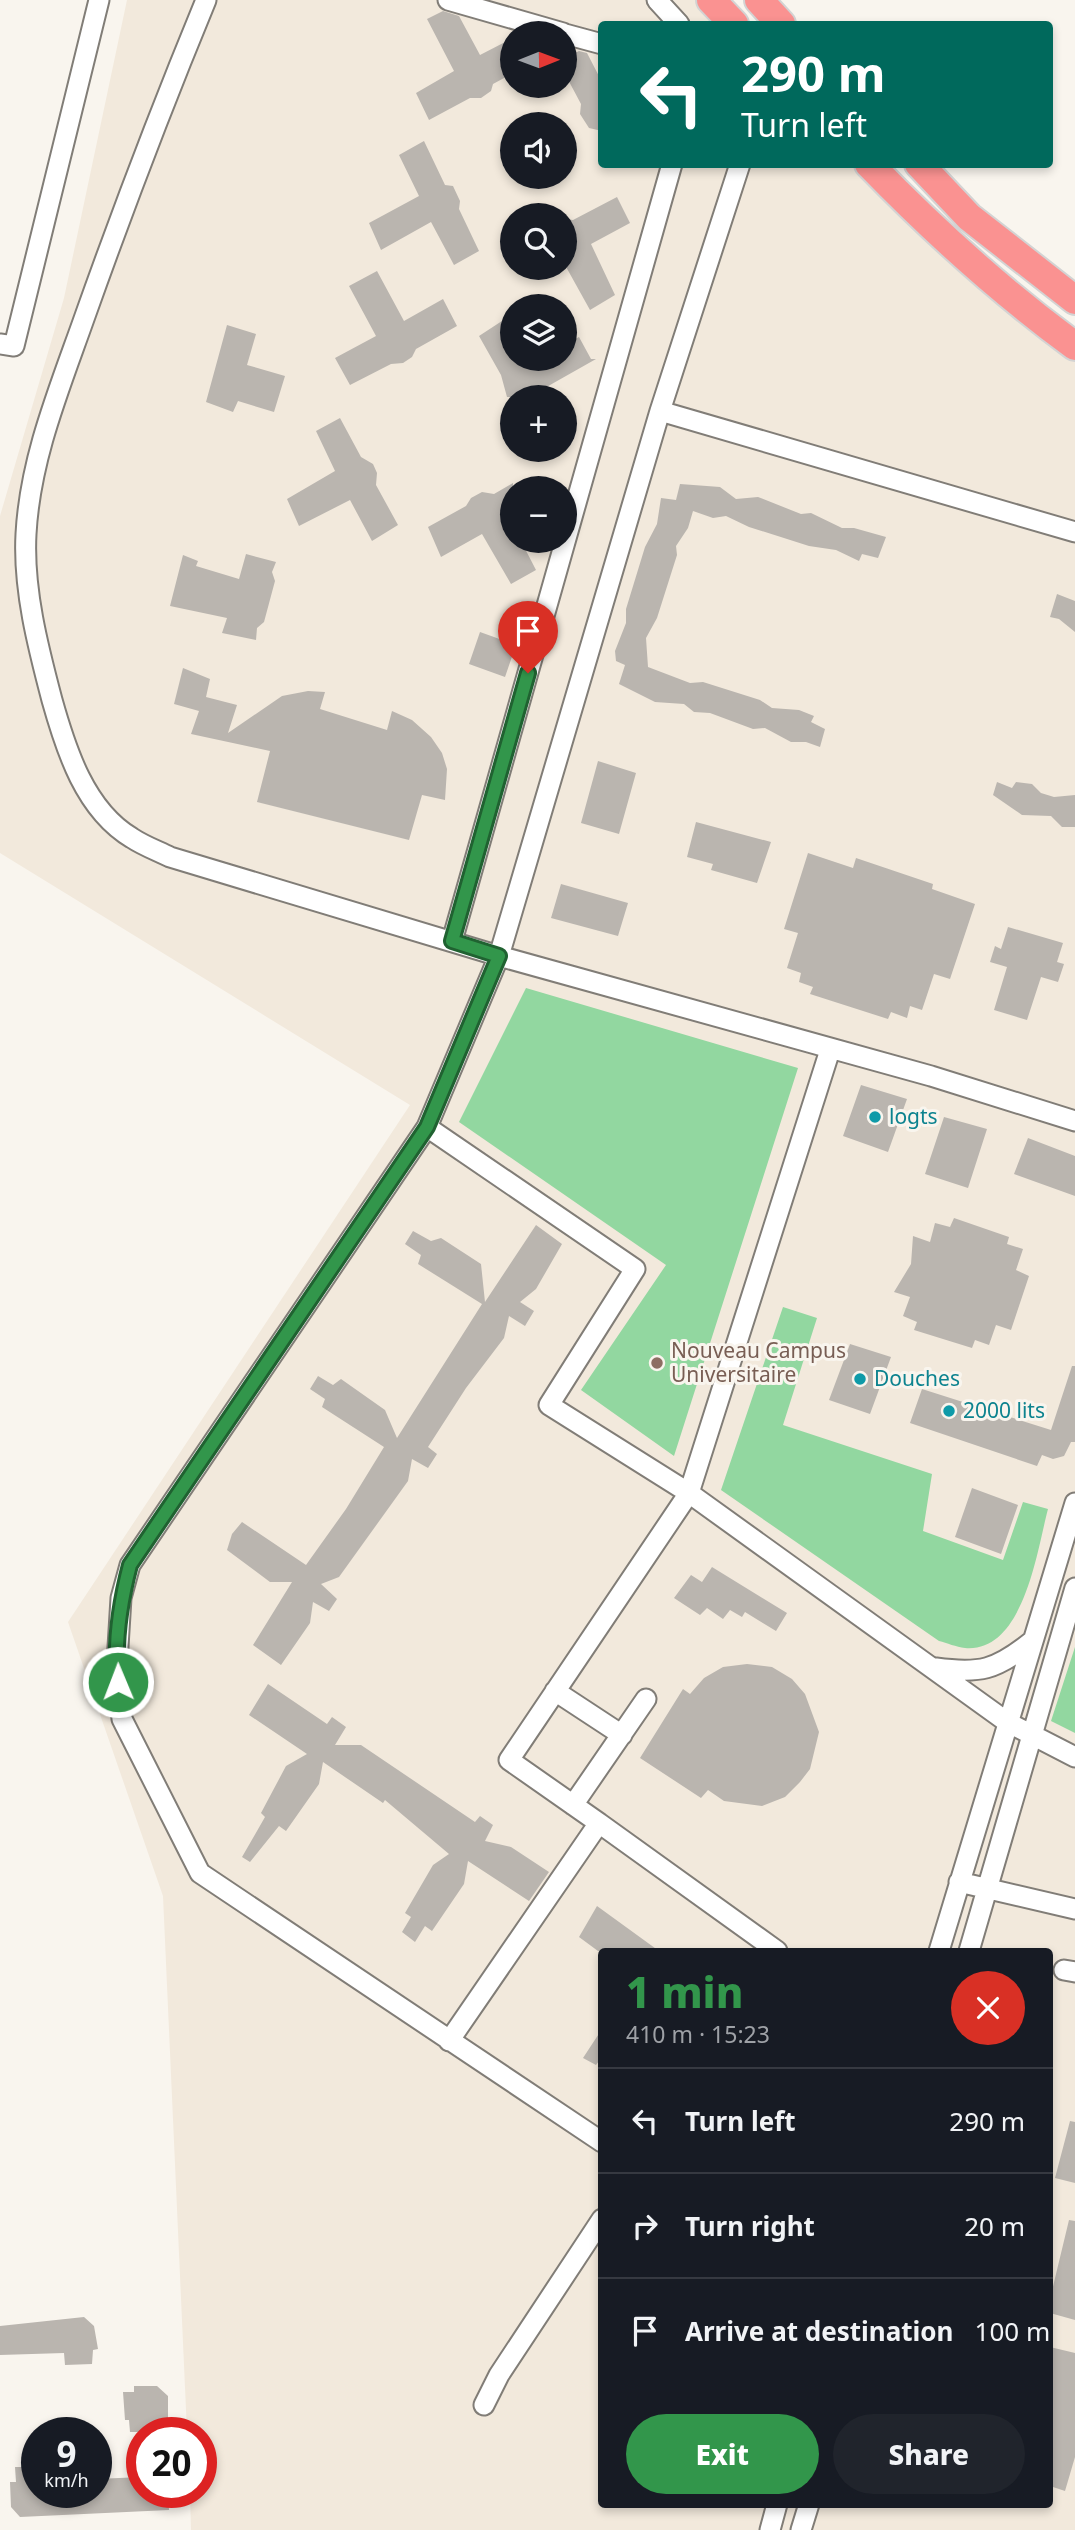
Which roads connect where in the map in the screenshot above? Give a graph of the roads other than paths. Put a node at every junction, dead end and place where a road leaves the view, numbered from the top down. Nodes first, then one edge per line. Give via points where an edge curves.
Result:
1 (99, 0) edge
2 (206, 0) edge
3 (448, 0) edge
4 (657, 0) edge
5 (711, 0) edge
6 (759, 0) edge
7 (520, 21) edge
8 (676, 21) edge
9 (731, 21) edge
10 (778, 21) edge
11 (578, 38) edge
12 (598, 43) edge
13 (671, 168) edge
14 (739, 168) edge
15 (873, 168) edge
16 (923, 168) edge
17 (1075, 300) edge
18 (0, 344) edge
19 (1075, 346) edge
20 (660, 411) junction
21 (1075, 532) edge
22 (452, 941) junction
23 (499, 956) junction
24 (830, 1050) junction
25 (1075, 1121) edge
26 (427, 1127) junction
27 (689, 1493) junction
28 (1075, 1503) edge
29 (1075, 1588) edge
30 (1031, 1642) junction
31 (931, 1667) junction
32 (555, 1691) junction
33 (646, 1699) dead end
34 (1007, 1722) junction
35 (622, 1735) junction
36 (1030, 1735) junction
37 (1075, 1757) edge
38 (573, 1805) junction
39 (599, 1823) junction
40 (959, 1882) junction
41 (986, 1890) junction
42 (1075, 1909) edge
43 (773, 1948) edge
44 (940, 1948) edge
45 (970, 1948) edge
46 (449, 2041) junction
47 (598, 2139) edge
48 (598, 2225) edge
49 (484, 2405) dead end
50 (776, 2508) edge
51 (807, 2508) edge
52 (769, 2530) edge
53 (801, 2530) edge

1 - 18 lane via 14,346
2 - 22 lane via 144,150 48,422 31,486 27,578 47,681 63,738 89,796 131,838 170,857
3 - 7 lane
4 - 8 lane
5 - 9 highway
6 - 10 highway
11 - 12 lane
13 - 22 lane
14 - 20 lane
15 - 19 highway via 1000,289
16 - 17 highway via 969,217
20 - 21 lane
20 - 23 lane
22 - 23 lane
23 - 24 lane
23 - 26 lane
24 - 25 lane
24 - 27 lane
26 - 27 lane via 635,1269 549,1405
26 - 46 lane via 130,1565 121,1598 117,1663 122,1719 200,1873
27 - 31 lane
27 - 32 lane
28 - 30 lane
29 - 36 lane
30 - 31 lane via 988,1670
30 - 34 lane
31 - 34 lane
32 - 35 lane
32 - 38 lane via 509,1760
33 - 35 lane
34 - 36 lane
34 - 40 lane
35 - 38 lane
36 - 37 lane
36 - 41 lane
38 - 39 lane
39 - 43 lane
39 - 46 lane
40 - 41 lane
40 - 44 lane
41 - 42 lane
41 - 45 lane
46 - 47 lane
48 - 49 lane
50 - 52 lane
51 - 53 lane

